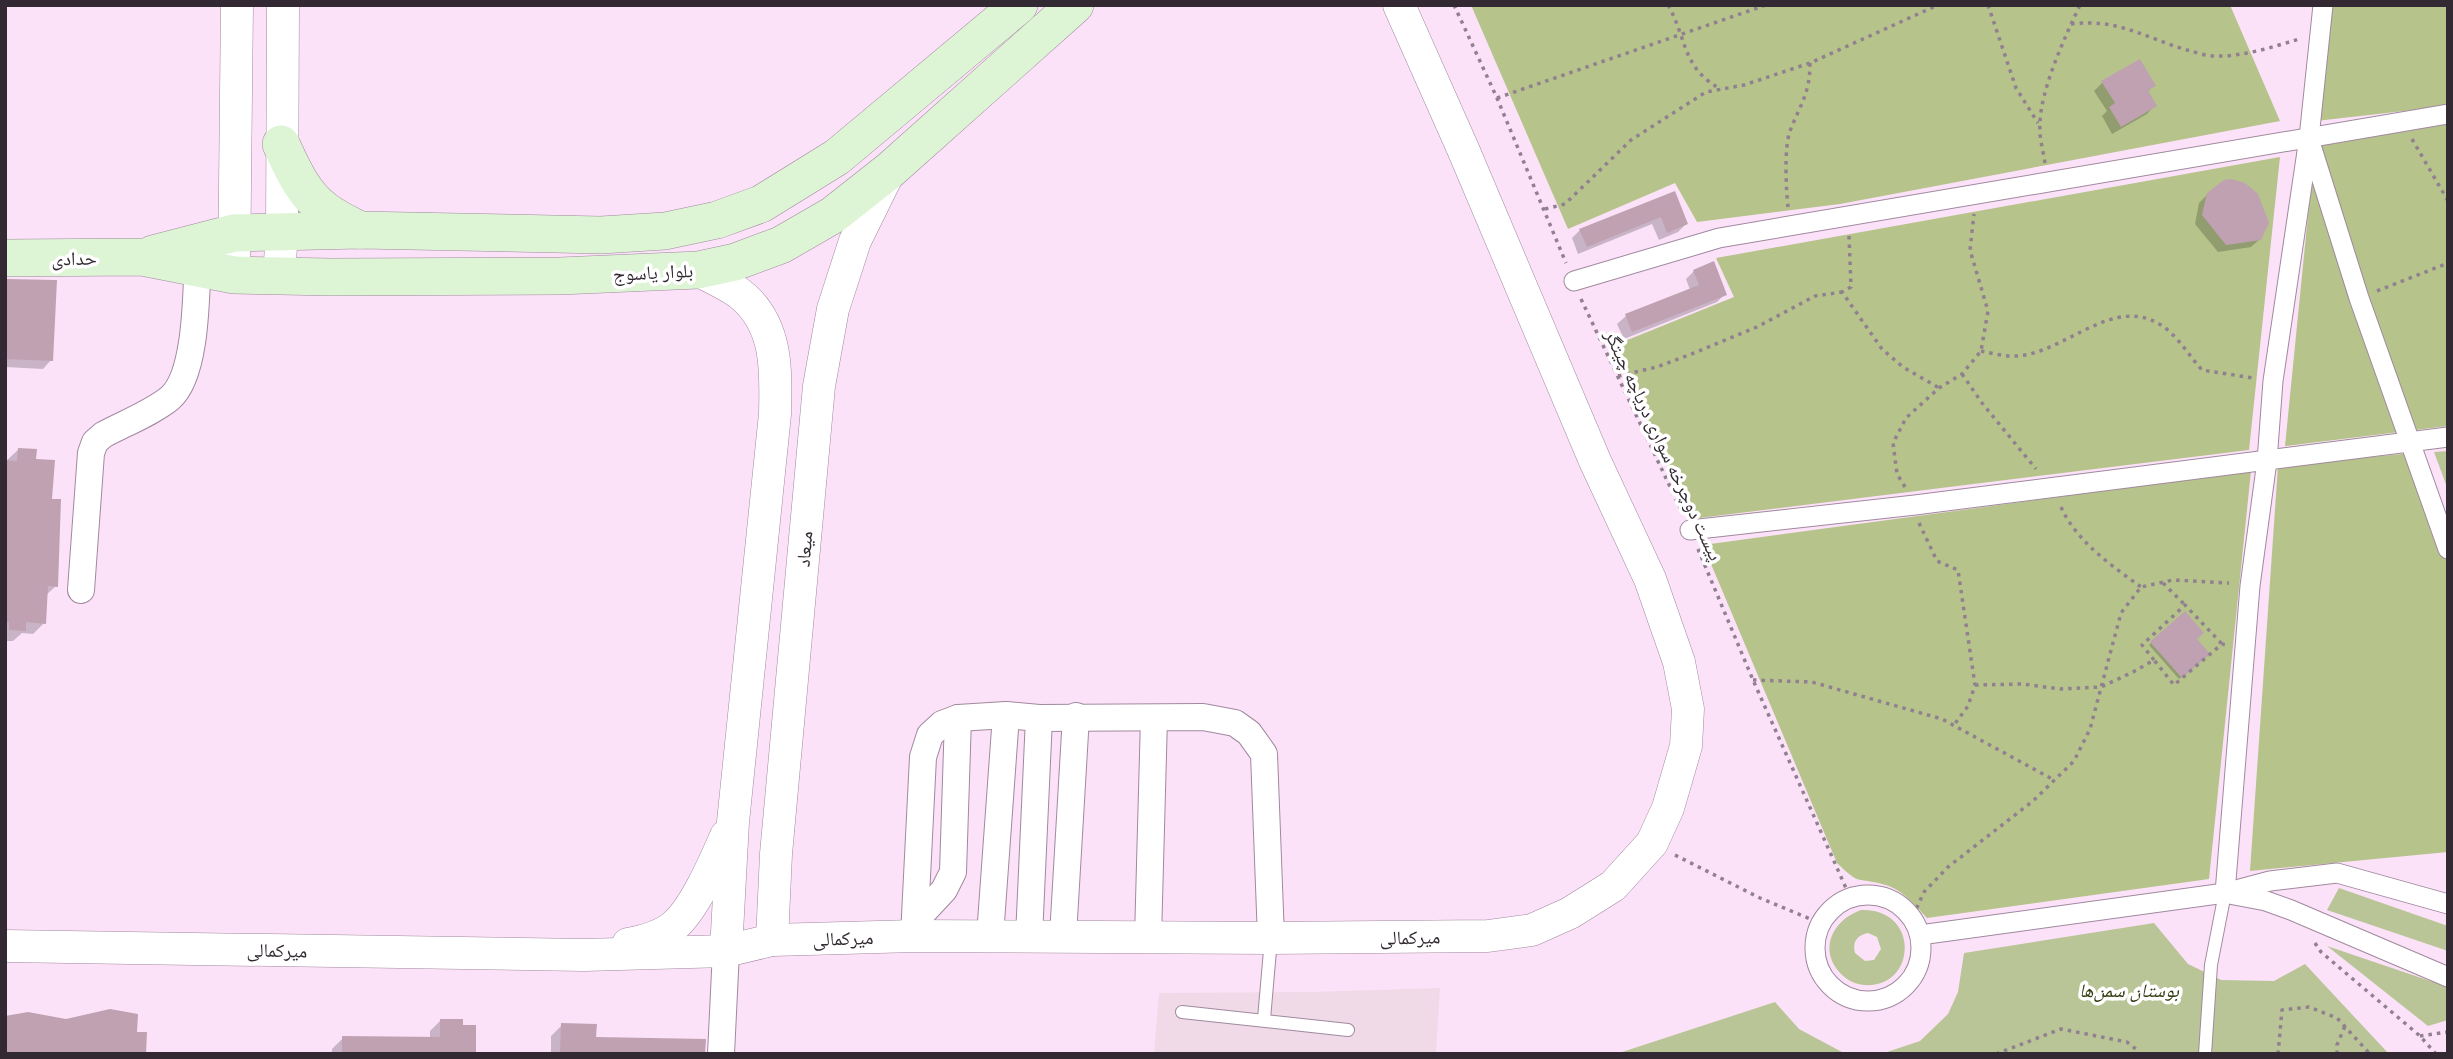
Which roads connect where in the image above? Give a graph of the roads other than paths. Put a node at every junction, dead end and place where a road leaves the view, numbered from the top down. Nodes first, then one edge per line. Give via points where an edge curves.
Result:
1 (237, 5) edge
2 (283, 5) edge
3 (1019, 5) edge
4 (1075, 5) edge
5 (1399, 5) edge
6 (2323, 5) edge
7 (2448, 114) edge
8 (2309, 138) junction
9 (281, 144) junction
10 (890, 170) junction
11 (360, 230) junction
12 (282, 232) junction
13 (234, 233) junction
14 (198, 255) junction
15 (142, 257) joint
16 (5, 258) edge
17 (698, 270) junction
18 (234, 275) junction
19 (279, 276) junction
20 (1574, 281) road end
21 (2448, 437) edge
22 (2412, 442) junction
23 (2267, 461) junction
24 (1690, 530) road end
25 (2448, 549) edge
26 (81, 590) dead end
27 (1006, 715) junction
28 (1076, 716) junction
29 (958, 718) junction
30 (1039, 718) junction
31 (1154, 718) junction
32 (733, 822) junction
33 (776, 854) junction
34 (2225, 893) junction
35 (2448, 904) edge
36 (1916, 926) junction
37 (915, 928) junction
38 (990, 936) junction
39 (1063, 936) junction
40 (1029, 937) junction
41 (1148, 938) junction
42 (1271, 939) junction
43 (772, 940) junction
44 (5, 946) edge
45 (726, 951) junction
46 (584, 955) junction
47 (2448, 977) edge
48 (1182, 1012) dead end
49 (1264, 1019) junction
50 (1348, 1030) dead end
51 (721, 1054) edge
52 (2205, 1054) edge

1 - 13 street
2 - 9 street
3 - 11 main road, بلوار یاسوج via 837,157 761,204 728,216 665,231 601,235
4 - 10 main road, بلوار یاسوج
5 - 42 street, میرکمالی via 1650,579 1679,662 1688,709 1686,746 1668,808 1652,843 1613,886 1570,913 1532,930 1488,936
6 - 8 street
7 - 8 street
8 - 20 street via 1719,238
8 - 22 street via 2359,298
8 - 23 street via 2273,381
9 - 11 main road via 309,195
9 - 12 street
10 - 17 main road, بلوار یاسوج via 833,215 781,244
10 - 33 street, میعاد via 855,241 833,309 819,386
11 - 12 main road, بلوار یاسوج
12 - 13 main road, بلوار یاسوج
12 - 19 street
13 - 14 main road, بلوار یاسوج
13 - 18 street
14 - 15 main road, بلوار یاسوج
14 - 18 main road, بلوار یاسوج
14 - 26 street via 196,320 186,372 171,397 103,435 91,453
15 - 16 main road, حدادی
17 - 19 main road, بلوار یاسوج via 560,276
17 - 32 street via 743,296 761,316 776,370
18 - 19 main road, بلوار یاسوج
21 - 22 street
22 - 23 street
22 - 25 street
23 - 24 street
23 - 34 street via 2244,647
27 - 29 street
27 - 30 street
27 - 38 street
28 - 30 street
28 - 31 street
28 - 39 street
29 - 37 street via 953,872
29 - 37 street via 942,724 930,736 923,757
30 - 40 street
31 - 41 street
31 - 42 street via 1203,717 1235,723 1265,754
32 - 33 street via 736,848 747,859
32 - 45 street
32 - 46 street via 705,882 675,925 654,938
33 - 43 street, میعاد
34 - 35 street via 2270,881 2337,873
34 - 36 street
34 - 47 street via 2291,910
34 - 52 lane via 2211,965
36 - 36 street via 1921,952 1917,968 1895,994 1879,1000 1845,996 1821,973 1815,957 1820,923 1850,897 1884,897 1900,905
37 - 38 street, میرکمالی
37 - 43 street, میرکمالی
38 - 40 street, میرکمالی
39 - 40 street, میرکمالی
39 - 41 street, میرکمالی
41 - 42 street, میرکمالی
42 - 49 lane
43 - 45 street, میرکمالی
44 - 46 street, میرکمالی
45 - 46 street, میرکمالی
45 - 51 street
48 - 49 lane
49 - 50 lane

